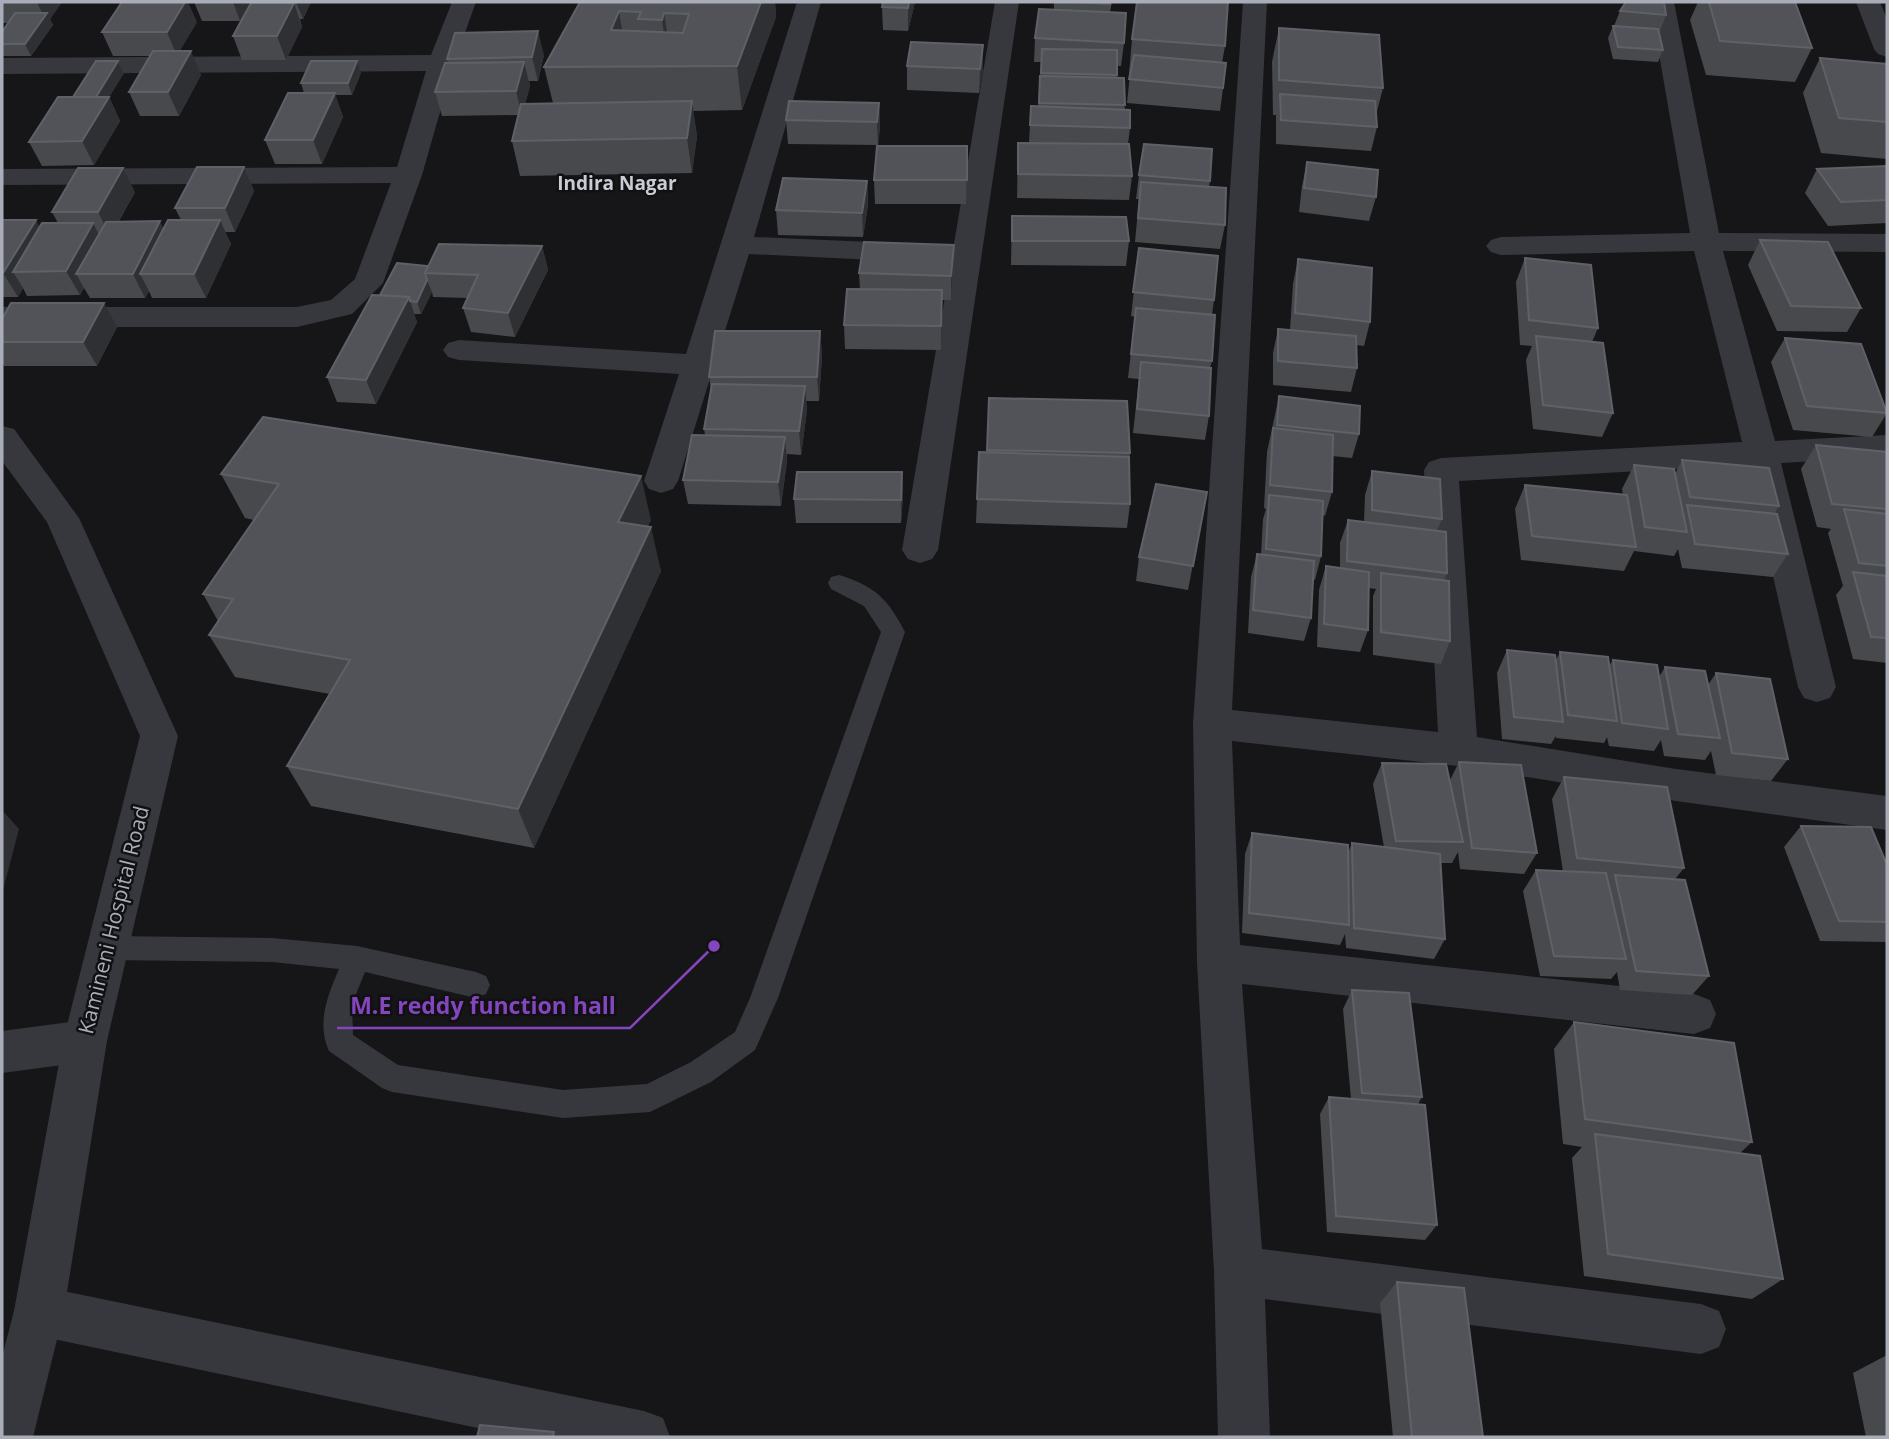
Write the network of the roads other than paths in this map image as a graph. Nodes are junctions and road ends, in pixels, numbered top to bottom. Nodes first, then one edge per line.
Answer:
1 (464, 2) edge
2 (810, 2) edge
3 (1007, 2) edge
4 (1255, 2) edge
5 (1662, 2) edge
6 (1868, 2) edge
7 (1887, 49) edge
8 (441, 63) junction
9 (2, 66) edge
10 (408, 174) junction
11 (2, 177) edge
12 (1706, 242) junction
13 (1887, 243) edge
14 (737, 245) junction
15 (1501, 246) dead end
16 (967, 256) junction
17 (2, 317) edge
18 (460, 350) dead end
19 (697, 365) junction
20 (2, 438) edge
21 (1887, 446) edge
22 (1761, 451) junction
23 (661, 481) dead end
24 (920, 550) dead end
25 (839, 583) dead end
26 (1817, 687) dead end
27 (1212, 723) junction
28 (1458, 750) junction
29 (1887, 813) edge
30 (108, 948) junction
31 (358, 958) junction
32 (1219, 962) junction
33 (476, 985) dead end
34 (1694, 1014) dead end
35 (85, 1041) junction
36 (2, 1052) edge
37 (1240, 1271) junction
38 (39, 1311) junction
39 (1700, 1329) dead end
40 (7, 1437) edge
41 (644, 1437) edge
42 (1244, 1437) edge

1 - 8 street
2 - 14 street
3 - 16 street
4 - 27 street
5 - 12 street
6 - 7 street
8 - 9 street
8 - 10 street
10 - 11 street
10 - 17 street
12 - 13 street
12 - 15 street
12 - 22 street
14 - 16 street
14 - 19 street
16 - 24 street
18 - 19 street
19 - 23 street
20 - 30 street, Kamineni Hospital Road
21 - 22 street
22 - 26 street
22 - 28 street
25 - 31 lane
27 - 28 street
27 - 32 street
28 - 29 street
30 - 31 lane
30 - 35 street, Kamineni Hospital Road
31 - 33 lane
32 - 34 street
32 - 37 street
35 - 36 street
35 - 38 street, Kamineni Hospital Road
37 - 39 street
37 - 42 street
38 - 40 street, Kamineni Hospital Road
38 - 41 street

